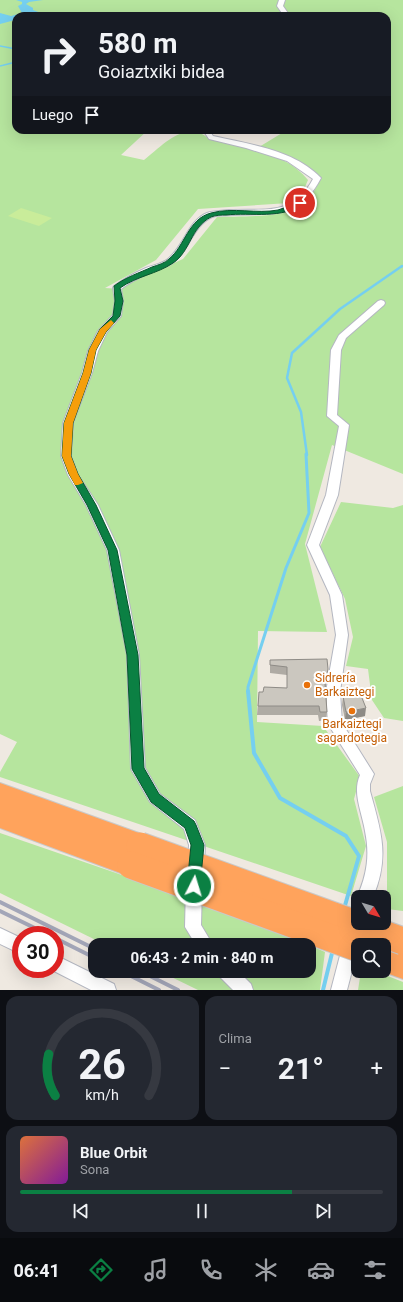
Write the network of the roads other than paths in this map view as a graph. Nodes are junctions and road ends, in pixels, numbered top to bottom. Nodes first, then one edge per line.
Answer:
1 (282, 0) edge
2 (284, 12) edge
3 (208, 134) edge
4 (381, 303) dead end
5 (0, 794) edge
6 (0, 816) edge
7 (136, 855) junction
8 (368, 890) edge
9 (356, 930) edge
10 (0, 936) edge
11 (200, 938) edge
12 (403, 941) edge
13 (12, 942) edge
14 (351, 945) edge
15 (391, 961) edge
16 (403, 965) edge
17 (64, 968) edge
18 (233, 978) edge
19 (108, 990) edge
20 (244, 990) edge
21 (339, 990) edge

1 - 2 street
3 - 11 street
4 - 8 street
5 - 7 highway
6 - 7 highway
7 - 12 highway, bridge
7 - 14 highway, bridge
9 - 21 street
10 - 13 street
15 - 16 highway
17 - 19 street
18 - 20 street

